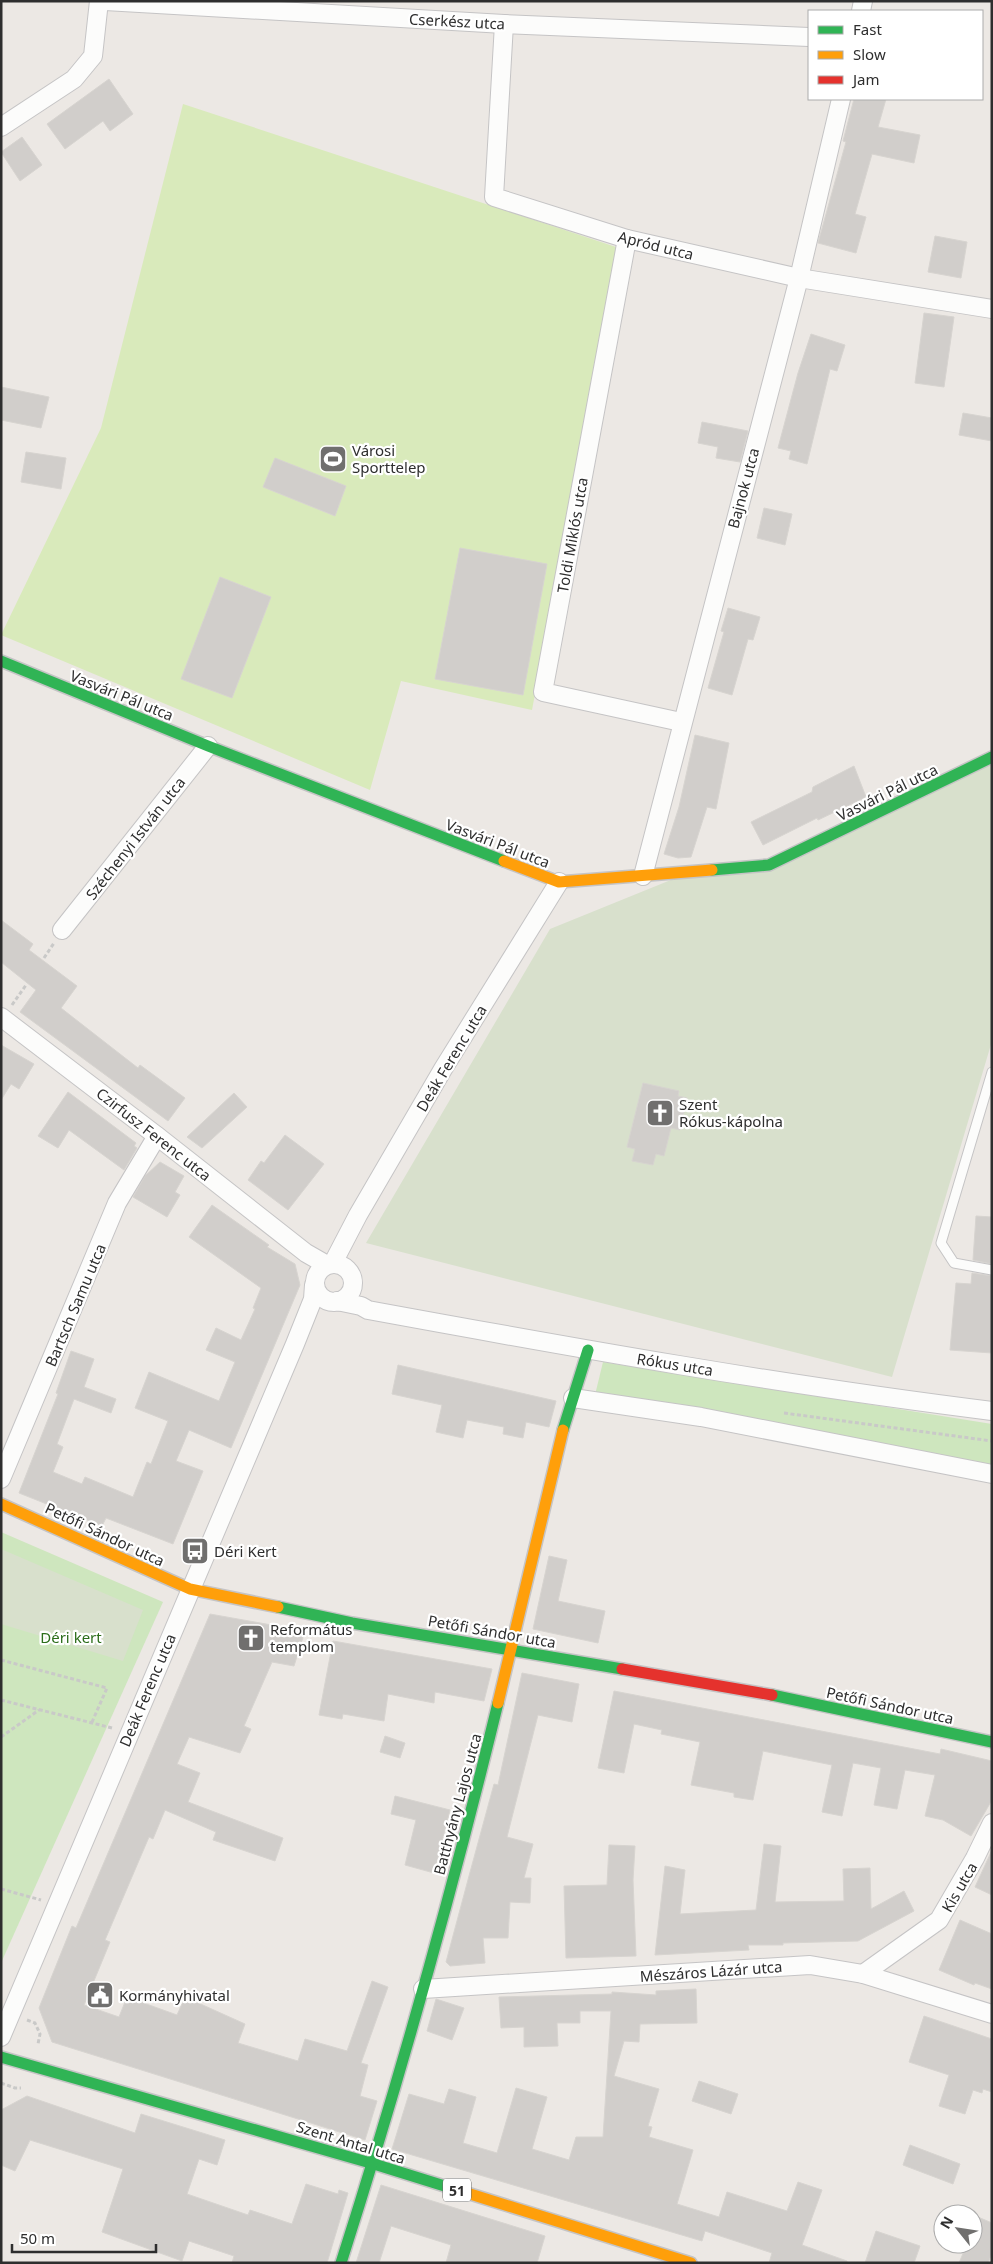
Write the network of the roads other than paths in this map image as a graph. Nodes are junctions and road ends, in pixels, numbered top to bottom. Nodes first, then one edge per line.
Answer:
1 (99, 1) edge
2 (105, 1) edge
3 (504, 24) junction
4 (808, 37) edge
5 (840, 100) edge
6 (1, 127) edge
7 (627, 238) junction
8 (799, 278) junction
9 (992, 309) edge
10 (1, 661) edge
11 (682, 722) junction
12 (208, 746) junction
13 (992, 757) edge
14 (643, 876) junction
15 (559, 882) junction
16 (62, 930) dead end
17 (2, 1019) edge
18 (992, 1072) edge
19 (157, 1136) junction
20 (347, 1237) junction
21 (306, 1253) junction
22 (330, 1264) junction
23 (992, 1270) edge
24 (351, 1276) junction
25 (315, 1282) junction
26 (334, 1301) junction
27 (361, 1306) junction
28 (295, 1344) junction
29 (588, 1350) junction
30 (572, 1398) junction
31 (992, 1411) edge
32 (992, 1474) edge
33 (1, 1478) edge
34 (1, 1504) edge
35 (190, 1589) junction
36 (512, 1649) junction
37 (992, 1742) edge
38 (992, 1823) edge
39 (863, 1974) junction
40 (423, 1989) junction
41 (992, 2014) edge
42 (1, 2037) edge
43 (1, 2057) edge
44 (374, 2164) junction
45 (341, 2263) edge
46 (691, 2263) edge

1 - 6 street
2 - 3 street, Cserkész utca
3 - 4 street, Cserkész utca
3 - 7 street, Apród utca
5 - 8 street, Bajnok utca
7 - 8 street, Apród utca
7 - 11 street, Toldi Miklós utca
8 - 9 street, Apród utca
8 - 11 street, Bajnok utca
10 - 12 street, Vasvári Pál utca
11 - 14 street, Bajnok utca
12 - 15 street, Vasvári Pál utca
12 - 16 street, Széchenyi István utca
13 - 14 street, Vasvári Pál utca
14 - 15 street, Vasvári Pál utca
15 - 20 street, Deák Ferenc utca
17 - 19 street, Czirfusz Ferenc utca
18 - 23 lane
19 - 21 street, Czirfusz Ferenc utca
19 - 33 street, Bartsch Samu utca
20 - 22 street, Deák Ferenc utca
20 - 24 street
21 - 22 street, Czirfusz Ferenc utca
21 - 25 street
22 - 24 street
22 - 25 street
24 - 26 street
24 - 27 street
25 - 26 street
25 - 28 street
26 - 27 street, Rókus utca
26 - 28 street
27 - 29 street, Rókus utca
28 - 35 street, Deák Ferenc utca
29 - 30 street, Batthyány Lajos utca
29 - 31 street, Rókus utca
30 - 32 street
30 - 36 street, Batthyány Lajos utca
34 - 35 street, Petőfi Sándor utca
35 - 36 street, Petőfi Sándor utca
35 - 42 street, Deák Ferenc utca
36 - 37 street, Petőfi Sándor utca
36 - 40 street, Batthyány Lajos utca
38 - 39 street, Kis utca
39 - 40 street, Mészáros Lázár utca
39 - 41 street, Mészáros Lázár utca
40 - 44 street, Batthyány Lajos utca
43 - 44 street, Szent Antal utca / 51
44 - 45 street, Batthyány Lajos utca
44 - 46 street, Szent Antal utca / 51

